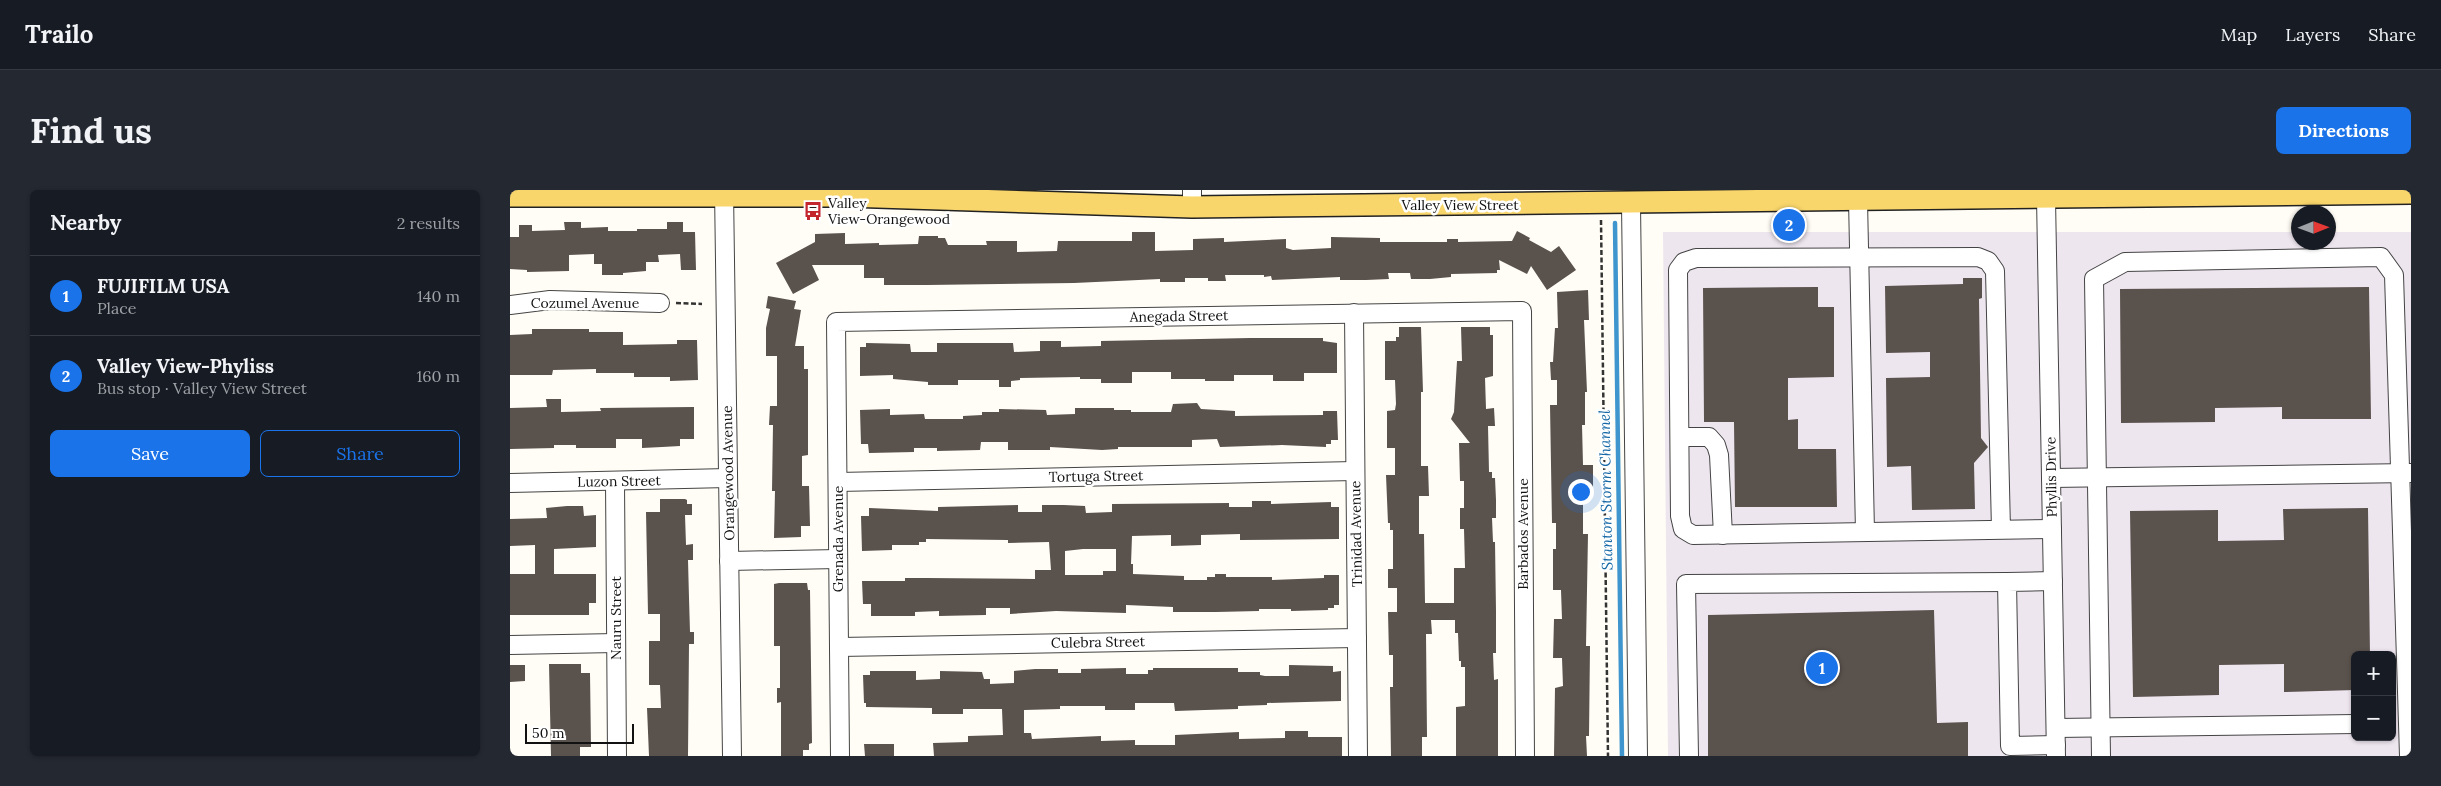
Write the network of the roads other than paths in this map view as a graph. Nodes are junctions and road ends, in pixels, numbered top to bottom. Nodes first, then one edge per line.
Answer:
1 (724, 193) edge
2 (2411, 193) edge
3 (510, 196) edge
4 (2046, 198) junction
5 (1192, 199) edge
6 (1858, 200) junction
7 (1631, 204) junction
8 (1859, 258) junction
9 (660, 303) road end
10 (510, 305) edge
11 (1522, 311) joint
12 (1354, 313) junction
13 (836, 322) joint
14 (1680, 437) junction
15 (1355, 471) junction
16 (2406, 473) edge
17 (2096, 477) junction
18 (728, 478) junction
19 (2051, 478) junction
20 (615, 481) junction
21 (838, 482) junction
22 (510, 483) edge
23 (2052, 529) junction
24 (2001, 530) junction
25 (1865, 532) junction
26 (1722, 534) junction
27 (838, 560) junction
28 (729, 561) junction
29 (2053, 581) junction
30 (2007, 582) junction
31 (1357, 638) junction
32 (616, 643) junction
33 (510, 645) edge
34 (839, 647) junction
35 (2404, 723) edge
36 (2351, 724) edge
37 (2100, 727) junction
38 (2056, 728) junction
39 (2056, 751) edge
40 (617, 756) edge
41 (732, 756) edge
42 (840, 756) edge
43 (1358, 756) edge
44 (1525, 756) edge
45 (1638, 756) edge
46 (1689, 756) edge
47 (2100, 756) edge
48 (2409, 756) edge

1 - 3 main road, Valley View Street
1 - 5 main road, Valley View Street
1 - 18 street, Orangewood Avenue
2 - 4 main road, Valley View Street
4 - 6 main road, Valley View Street
4 - 19 street, Phyllis Drive
5 - 7 main road, Valley View Street
6 - 7 main road, Valley View Street
6 - 8 street
7 - 45 street
8 - 14 street
8 - 24 street
8 - 25 street
9 - 10 street, Cozumel Avenue
11 - 12 street, Anegada Street
11 - 44 street, Barbados Avenue
12 - 13 street, Anegada Street
12 - 15 street, Trinidad Avenue
13 - 21 street, Grenada Avenue
14 - 26 street
14 - 26 street
15 - 21 street, Tortuga Street
15 - 31 street, Trinidad Avenue
16 - 17 street
16 - 17 street
16 - 35 street
17 - 19 street
17 - 37 street
18 - 20 street, Luzon Street
18 - 28 street, Orangewood Avenue
19 - 23 street, Phyllis Drive
20 - 22 street, Luzon Street
20 - 32 street, Nauru Street
21 - 27 street, Grenada Avenue
23 - 24 street
23 - 29 street, Phyllis Drive
24 - 25 street
25 - 26 street
27 - 28 street
27 - 34 street, Grenada Avenue
28 - 41 street, Orangewood Avenue
29 - 30 street
29 - 38 street, Phyllis Drive
30 - 39 street
30 - 46 street
31 - 34 street, Culebra Street
31 - 43 street, Trinidad Avenue
32 - 33 street
32 - 40 street, Nauru Street
34 - 42 street, Grenada Avenue
35 - 48 street
36 - 37 street
37 - 38 street
37 - 47 street
38 - 39 street, Phyllis Drive

